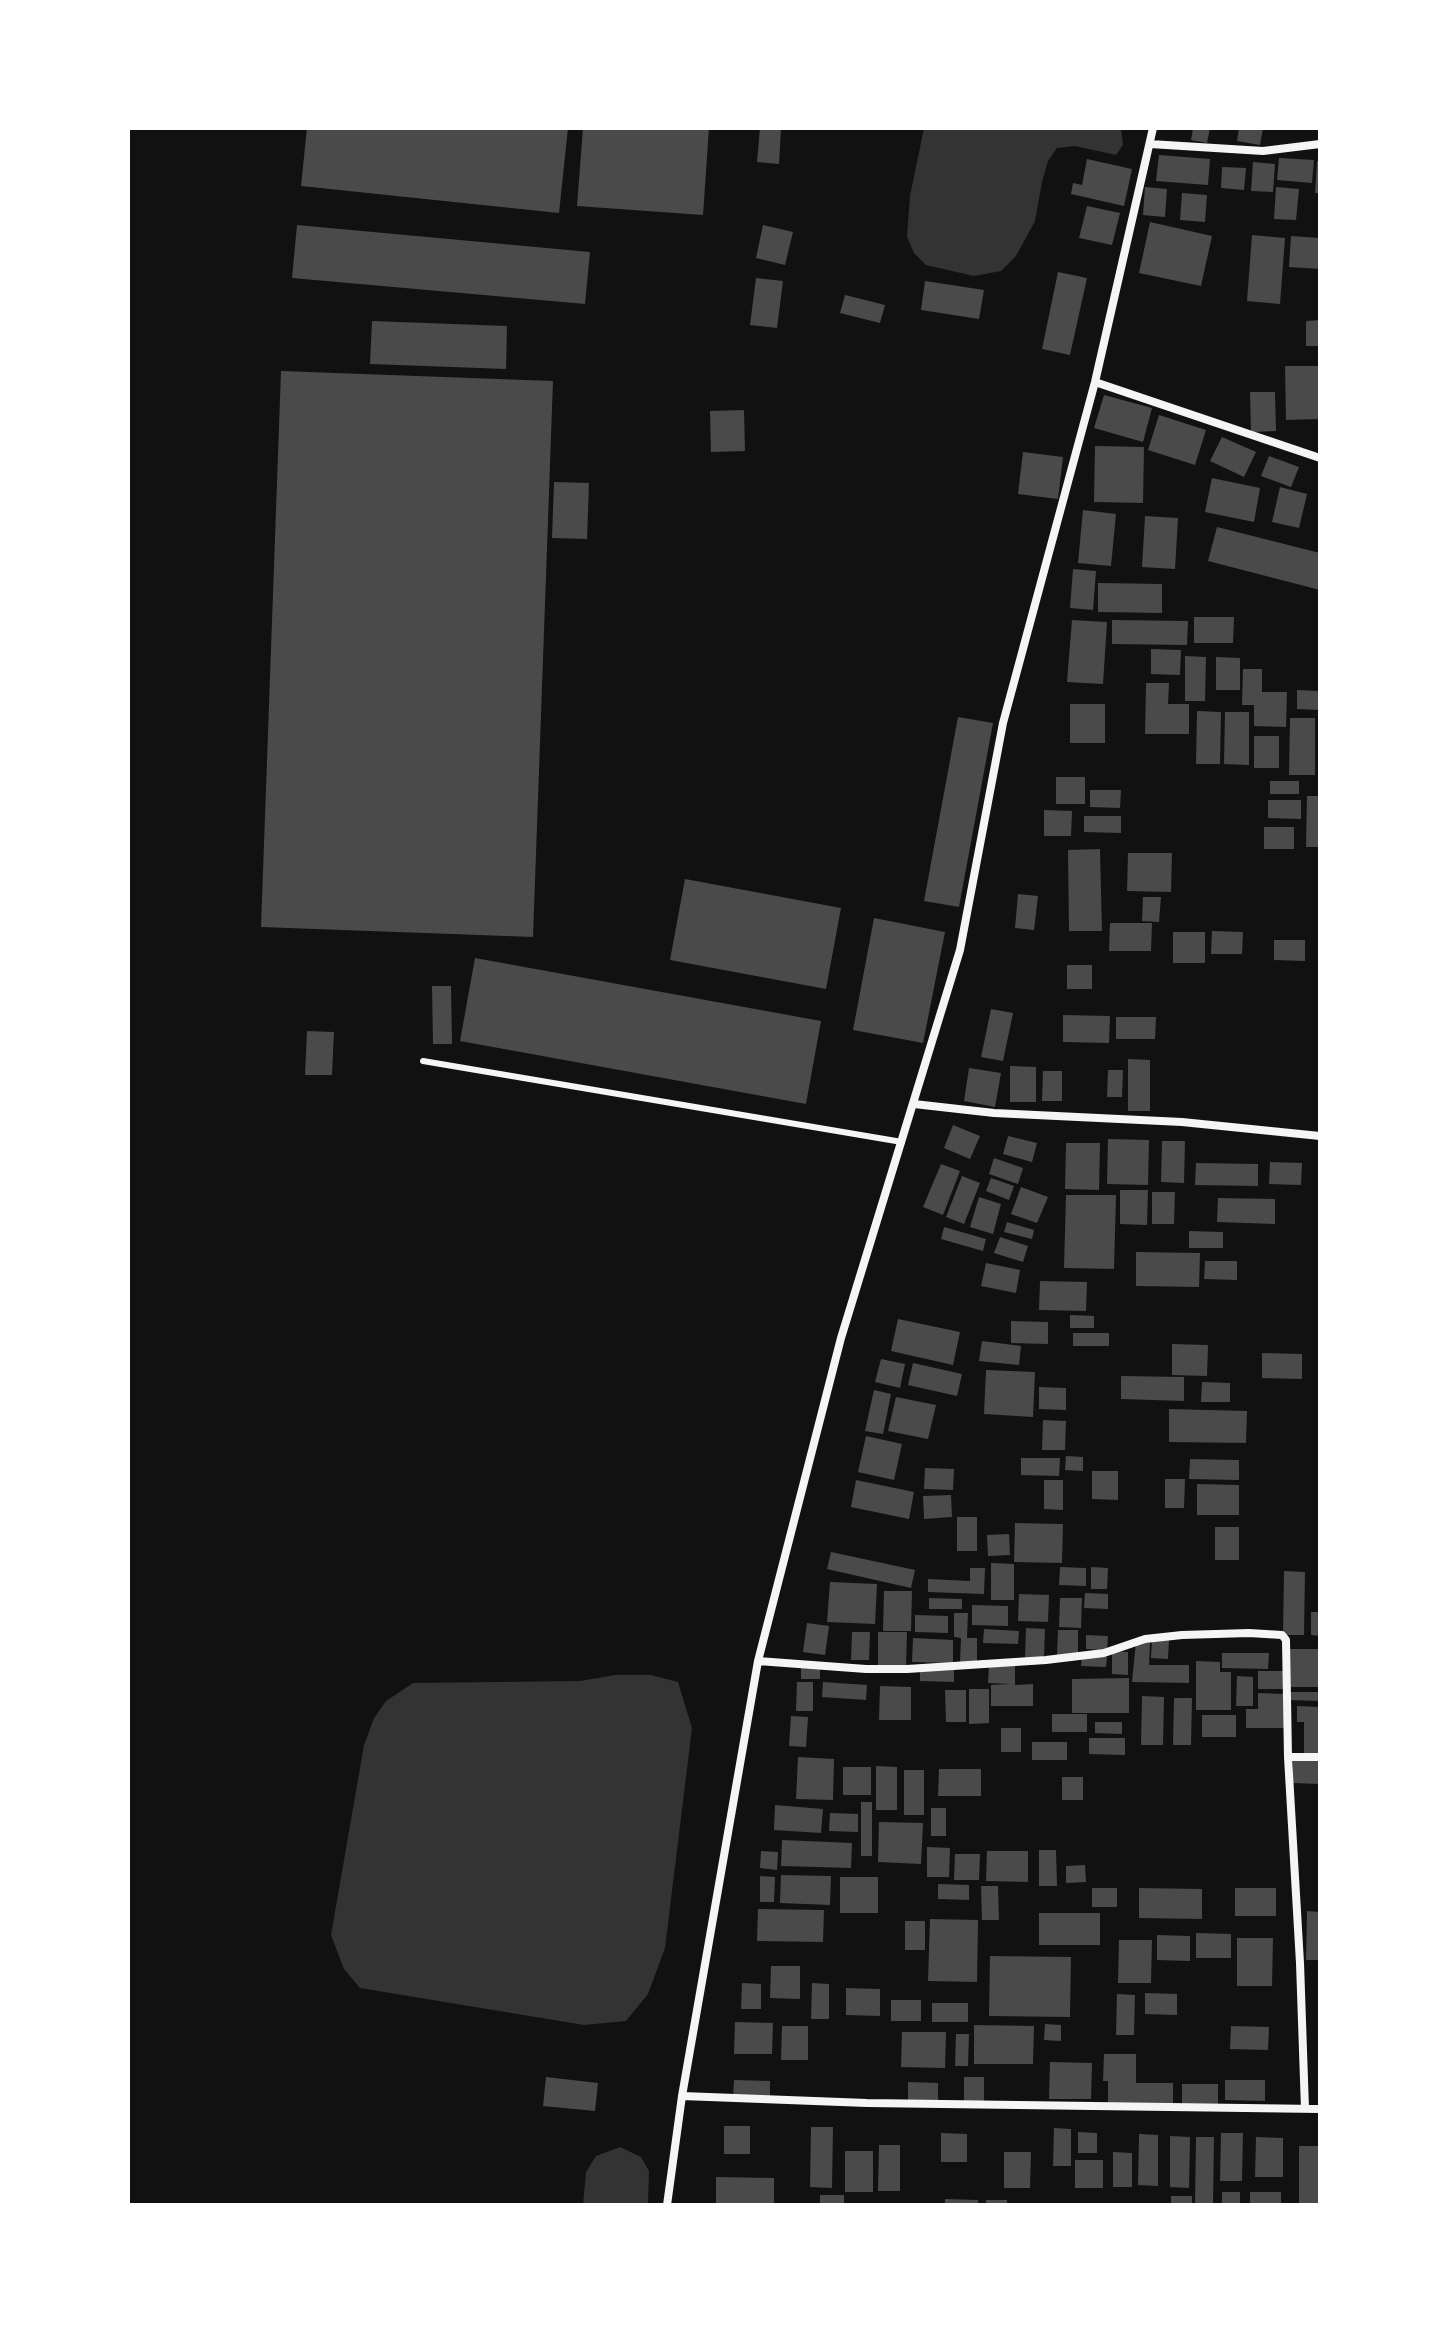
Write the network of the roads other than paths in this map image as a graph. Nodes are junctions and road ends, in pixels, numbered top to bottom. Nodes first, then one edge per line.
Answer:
1 (1153, 128) edge
2 (1150, 144) junction
3 (1320, 144) edge
4 (1095, 382) junction
5 (1320, 458) edge
6 (423, 1061) dead end
7 (914, 1104) junction
8 (1320, 1136) edge
9 (902, 1142) junction
10 (758, 1661) junction
11 (1288, 1757) junction
12 (1320, 1757) edge
13 (682, 2096) junction
14 (1305, 2109) junction
15 (1320, 2109) edge
16 (667, 2205) edge

1 - 2 street
2 - 3 street
2 - 4 street
4 - 5 street
4 - 7 street
6 - 9 lane
7 - 8 street
7 - 9 street
9 - 10 street
10 - 11 street
10 - 13 street
11 - 12 street
11 - 14 street
13 - 14 street
13 - 16 street
14 - 15 street

